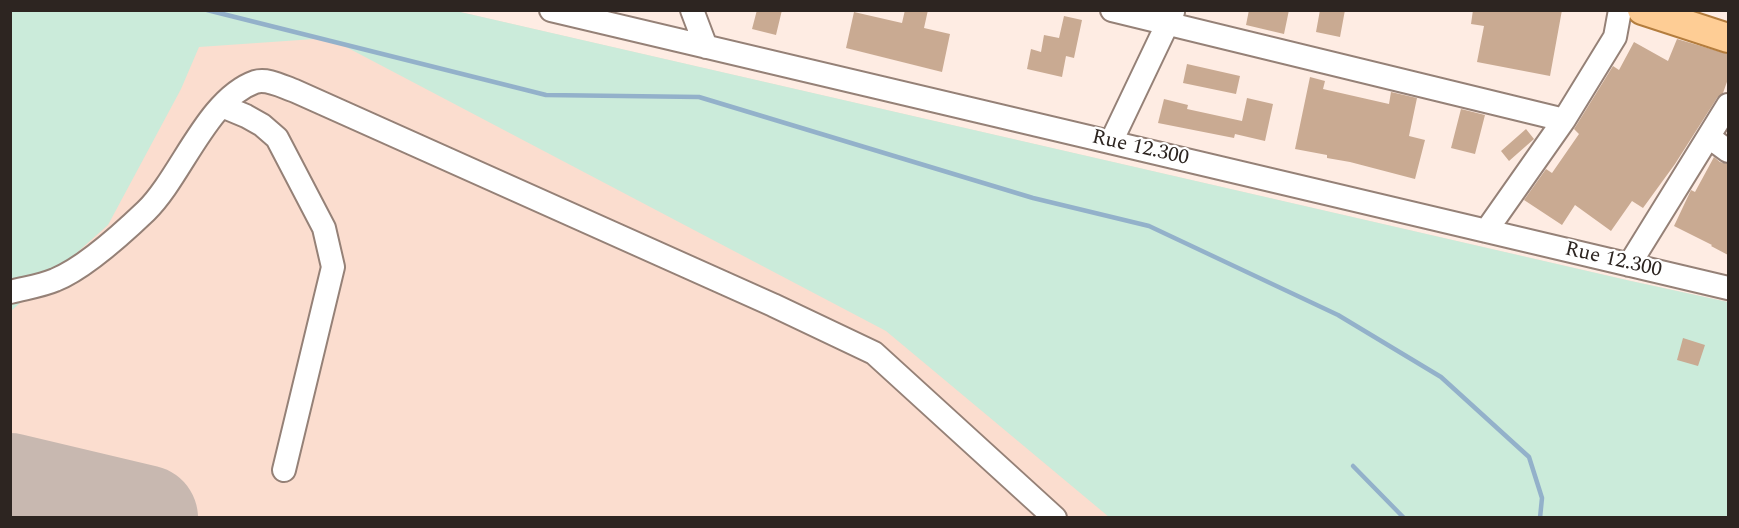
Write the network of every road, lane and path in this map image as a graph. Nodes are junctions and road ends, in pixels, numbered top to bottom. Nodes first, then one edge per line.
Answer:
1 (551, 10) edge
2 (692, 10) edge
3 (1112, 10) edge
4 (1620, 10) edge
5 (1642, 10) edge
6 (583, 14) edge
7 (1171, 17) edge
8 (1728, 38) edge
9 (706, 47) junction
10 (1728, 105) edge
11 (222, 106) junction
12 (1564, 120) junction
13 (1709, 137) junction
14 (1111, 142) junction
15 (1728, 151) edge
16 (1486, 231) junction
17 (1629, 265) junction
18 (1728, 288) edge
19 (10, 292) edge
20 (284, 470) dead end
21 (1055, 518) edge

1 - 6 street, Rue 12.300
2 - 9 street
3 - 7 street
4 - 12 street
5 - 8 main road
6 - 9 street, Rue 12.300
7 - 12 street
7 - 14 street
9 - 14 street, Rue 12.300
10 - 13 street
11 - 19 street
11 - 20 street
11 - 21 street
12 - 16 street
13 - 15 street
13 - 17 street
14 - 16 street, Rue 12.300
16 - 17 street, Rue 12.300
17 - 18 street, Rue 12.300

